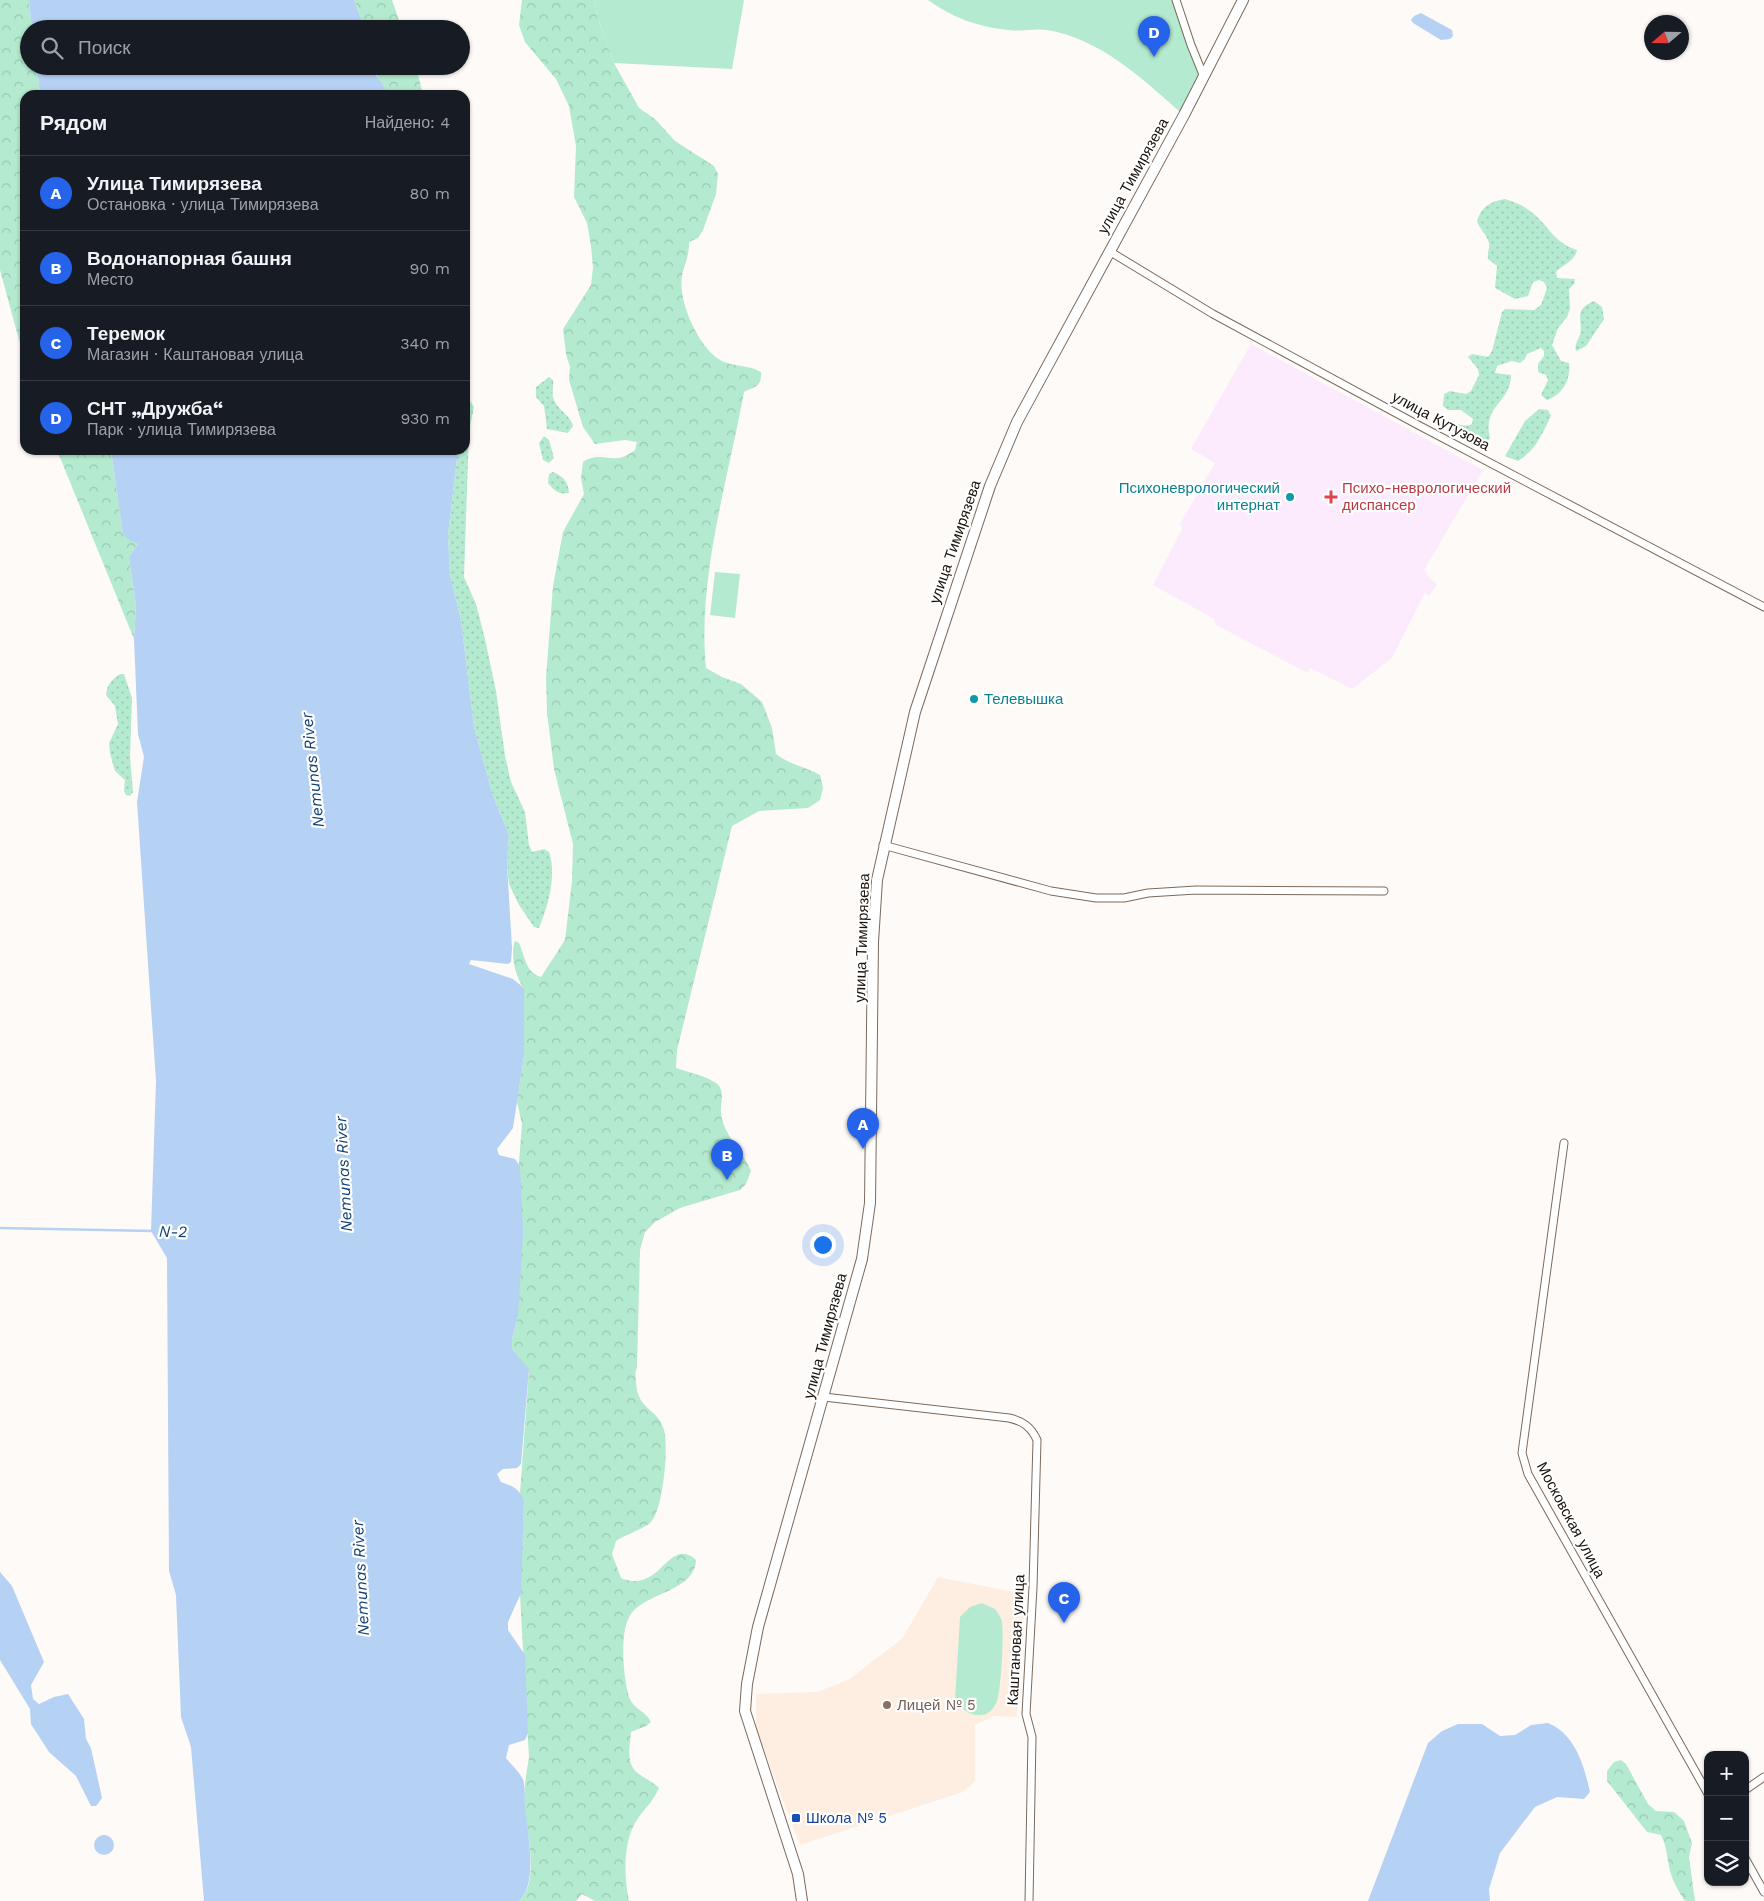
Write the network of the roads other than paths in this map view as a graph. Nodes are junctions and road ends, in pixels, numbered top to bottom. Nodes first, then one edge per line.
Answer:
1 (1176, 0) edge
2 (1243, 0) edge
3 (1204, 77) junction
4 (1109, 251) junction
5 (1764, 607) edge
6 (883, 845) junction
7 (1384, 891) dead end
8 (1564, 1143) dead end
9 (824, 1397) junction
10 (1764, 1777) edge
11 (1704, 1787) edge
12 (1749, 1787) edge
13 (1749, 1865) edge
14 (1764, 1892) edge
15 (802, 1901) edge
16 (1029, 1901) edge

1 - 3 street
2 - 3 main road, улица Тимирязева
3 - 4 main road, улица Тимирязева
4 - 5 street, улица Кутузова
4 - 6 main road, улица Тимирязева
6 - 7 street
6 - 9 main road, улица Тимирязева
8 - 11 street, Московская улица
9 - 15 main road, улица Тимирязева
9 - 16 street, Каштановая улица
10 - 12 street
13 - 14 street

